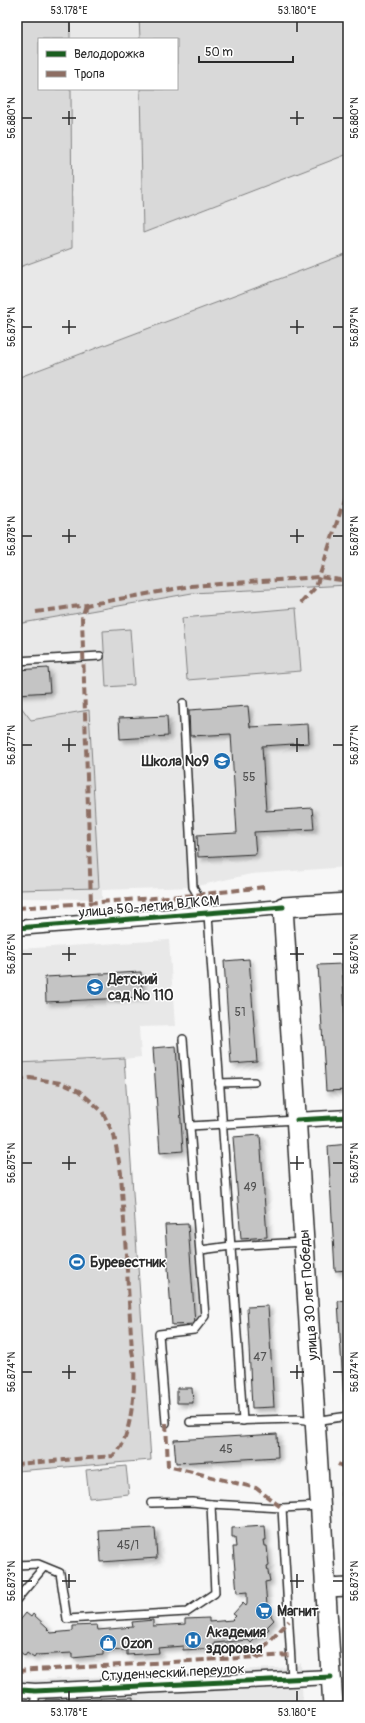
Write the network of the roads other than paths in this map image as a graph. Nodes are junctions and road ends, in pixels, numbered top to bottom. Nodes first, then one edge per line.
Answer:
1 (100, 656) dead end
2 (17, 661) edge
3 (183, 703) dead end
4 (348, 903) edge
5 (283, 907) junction
6 (208, 913) junction
7 (17, 928) edge
8 (183, 1039) dead end
9 (254, 1082) dead end
10 (219, 1083) junction
11 (348, 1117) edge
12 (297, 1120) junction
13 (222, 1124) junction
14 (190, 1126) junction
15 (304, 1242) junction
16 (231, 1246) junction
17 (200, 1250) junction
18 (348, 1416) edge
19 (243, 1420) junction
20 (315, 1421) junction
21 (190, 1422) dead end
22 (166, 1423) dead end
23 (151, 1503) dead end
24 (211, 1504) junction
25 (321, 1506) junction
26 (282, 1508) junction
27 (17, 1565) edge
28 (44, 1567) junction
29 (348, 1587) edge
30 (326, 1588) junction
31 (17, 1599) edge
32 (331, 1677) junction
33 (292, 1678) junction
34 (23, 1689) edge
35 (35, 1706) edge
36 (333, 1706) edge

1 - 2 lane
3 - 6 lane
4 - 5 main road, улица 50-летия ВЛКСМ
5 - 6 street, улица 50-летия ВЛКСМ
5 - 12 main road, улица 30 лет Победы
6 - 7 street, улица 50-летия ВЛКСМ
6 - 10 lane
8 - 14 lane
9 - 10 lane
10 - 13 lane
11 - 12 street
12 - 13 lane
12 - 15 main road, улица 30 лет Победы
13 - 14 lane
13 - 16 lane
14 - 17 lane
15 - 16 lane
15 - 20 main road, улица 30 лет Победы
16 - 17 lane
16 - 19 lane
17 - 22 lane
18 - 20 lane
19 - 20 lane
19 - 21 lane
20 - 25 main road, улица 30 лет Победы
23 - 24 lane
24 - 26 lane
24 - 28 lane
25 - 26 lane
25 - 30 main road, улица 30 лет Победы
26 - 33 lane
27 - 28 lane
28 - 31 lane
29 - 30 street
30 - 32 main road, улица 30 лет Победы
32 - 33 street, Студенческий переулок
32 - 36 main road, улица 30 лет Победы
33 - 34 street, Студенческий переулок
34 - 35 lane

